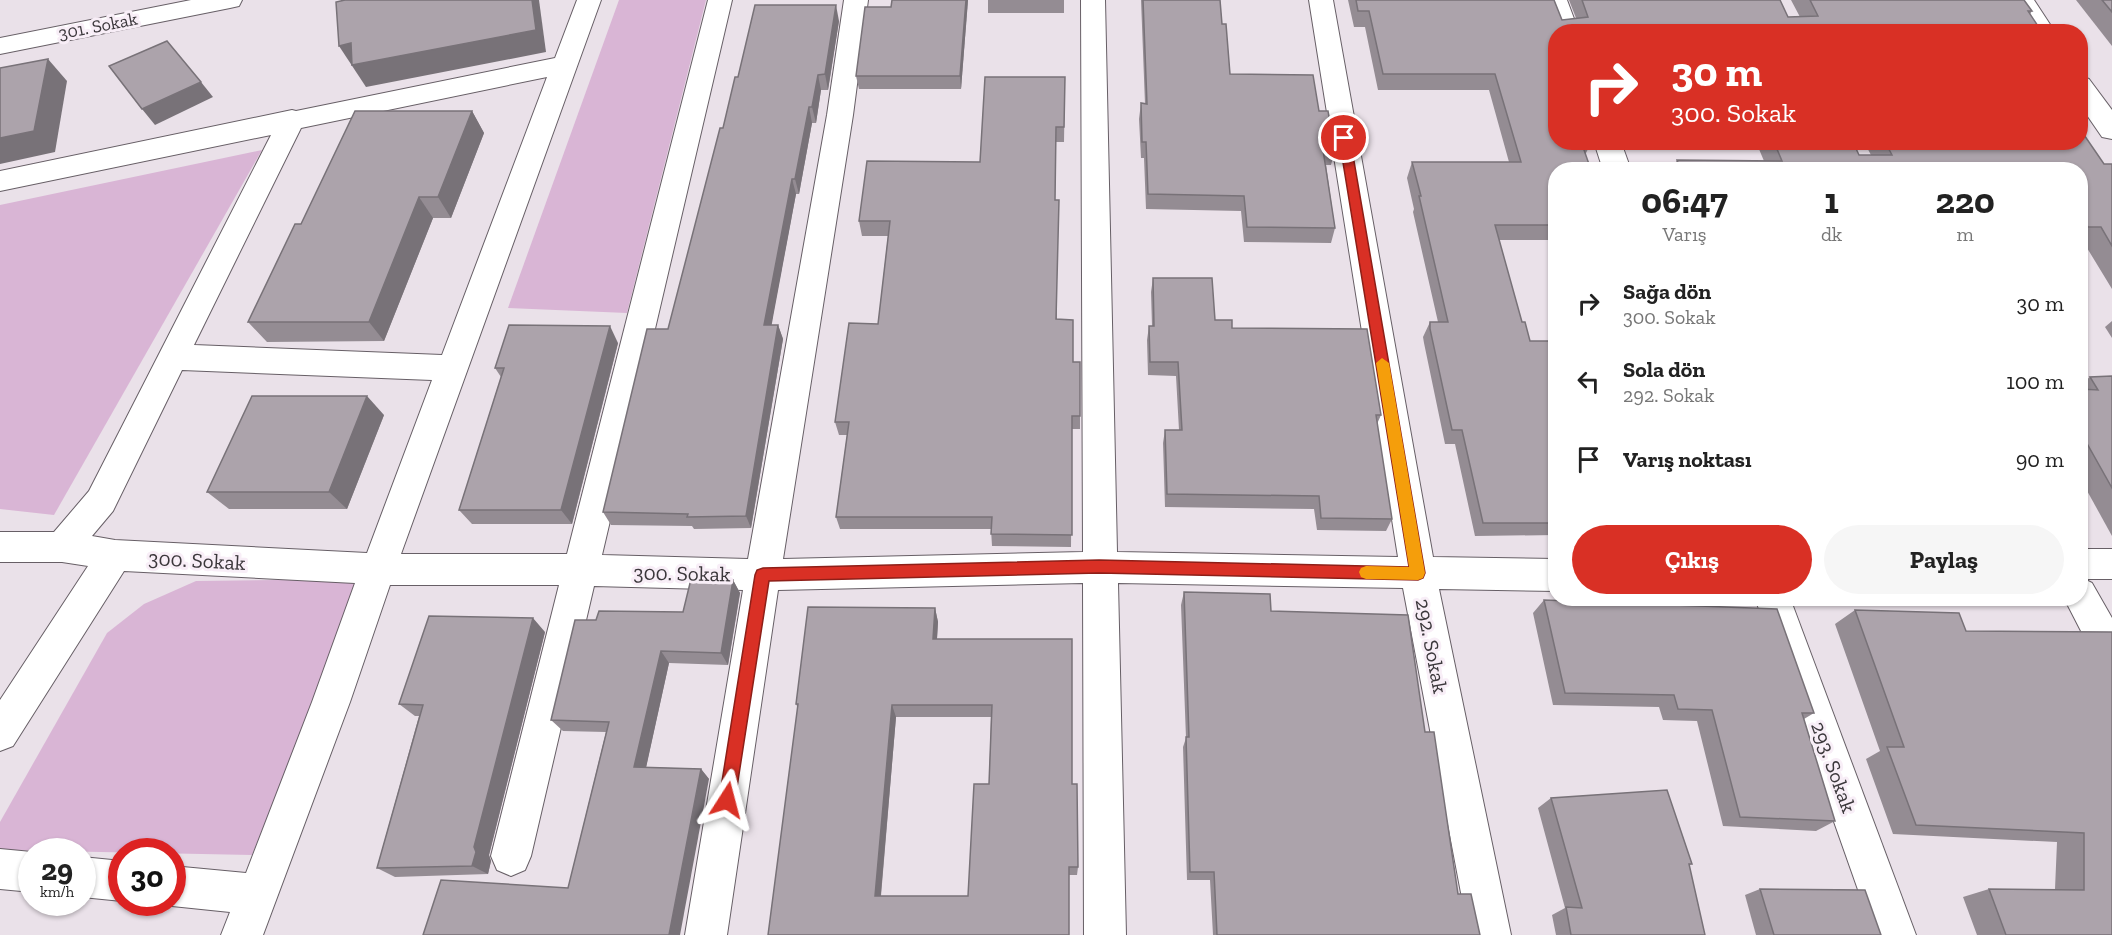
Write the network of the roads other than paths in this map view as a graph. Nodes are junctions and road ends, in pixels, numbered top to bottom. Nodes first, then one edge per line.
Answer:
1 (230, 0) edge
2 (589, 0) edge
3 (720, 0) edge
4 (856, 0) edge
5 (1093, 0) edge
6 (1321, 0) edge
7 (1555, 0) edge
8 (2022, 0) edge
9 (1564, 24) edge
10 (2038, 24) edge
11 (0, 46) edge
12 (564, 65) junction
13 (2088, 96) edge
14 (292, 119) junction
15 (2112, 130) edge
16 (0, 181) edge
17 (174, 357) junction
18 (453, 368) junction
19 (0, 547) edge
20 (62, 547) junction
21 (115, 555) junction
22 (2088, 564) edge
23 (2112, 564) edge
24 (1099, 567) junction
25 (378, 569) junction
26 (582, 570) junction
27 (1418, 573) junction
28 (763, 575) junction
29 (1548, 575) edge
30 (1775, 606) edge
31 (2086, 606) edge
32 (2112, 654) edge
33 (0, 733) edge
34 (511, 856) dead end
35 (0, 868) edge
36 (18, 870) edge
37 (186, 887) edge
38 (257, 894) junction
39 (242, 935) edge
40 (706, 935) edge
41 (1105, 935) edge
42 (1490, 935) edge
43 (1895, 935) edge

1 - 11 street, 301. Sokak
2 - 12 street
3 - 26 street
4 - 28 street
5 - 24 street
6 - 27 street, 292. Sokak
7 - 9 street
8 - 10 street
12 - 14 street
12 - 18 street
13 - 15 street
14 - 16 street
14 - 17 street
17 - 18 street
17 - 20 street
18 - 25 street
19 - 20 street, 300. Sokak
20 - 21 street, 300. Sokak
21 - 25 street, 300. Sokak
21 - 33 street
22 - 23 street
24 - 27 street, 300. Sokak
24 - 28 street, 300. Sokak
24 - 41 street
25 - 26 street, 300. Sokak
25 - 38 street
26 - 28 street, 300. Sokak
26 - 34 street
27 - 29 street, 300. Sokak
27 - 42 street, 292. Sokak
28 - 40 street
30 - 43 street, 293. Sokak
31 - 32 street
35 - 36 street
37 - 38 street
38 - 39 street

